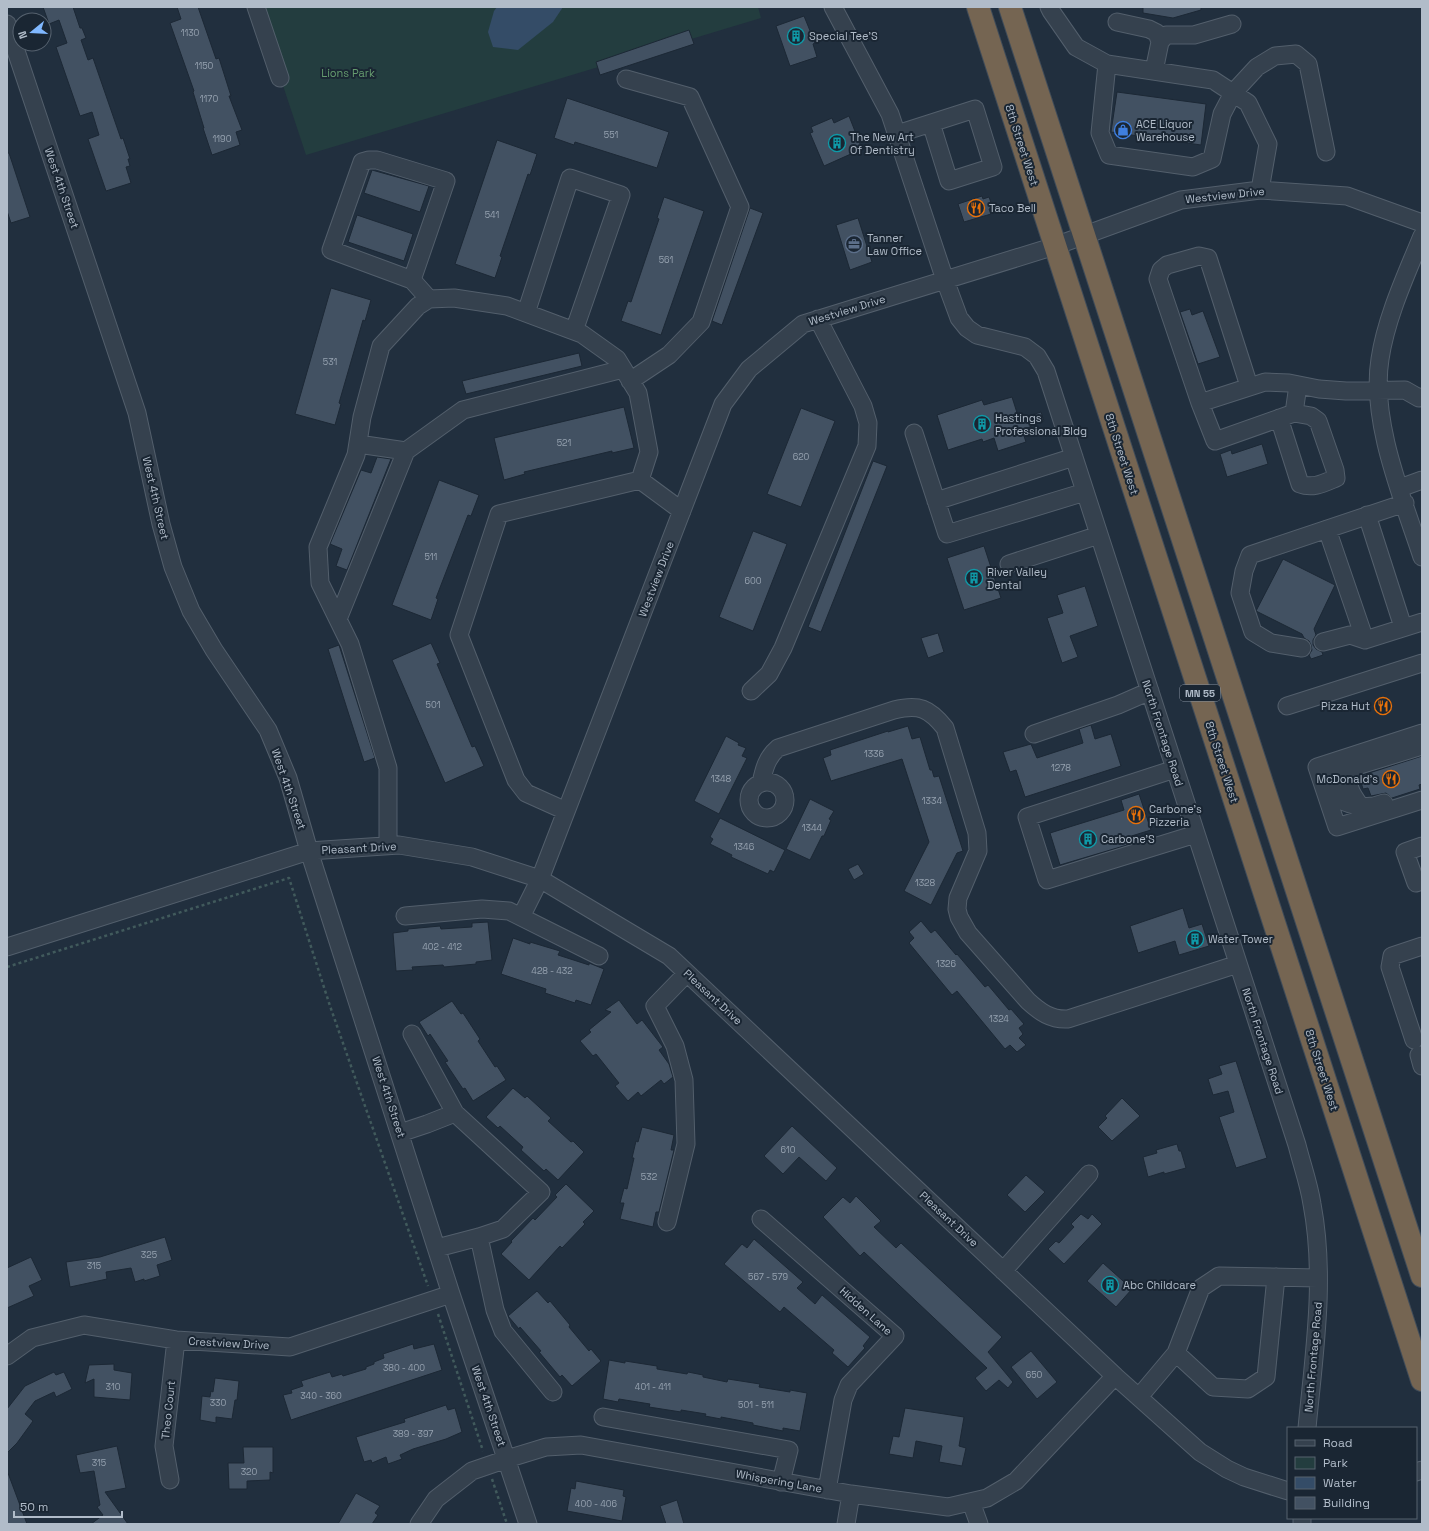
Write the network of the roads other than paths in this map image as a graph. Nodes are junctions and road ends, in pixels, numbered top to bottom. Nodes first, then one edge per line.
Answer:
1 (256, 7) edge
2 (833, 7) edge
3 (978, 7) edge
4 (1010, 7) edge
5 (1049, 7) edge
6 (1117, 22) dead end
7 (7, 24) edge
8 (1232, 24) dead end
9 (1160, 42) junction
10 (1107, 64) junction
11 (1154, 71) junction
12 (280, 78) dead end
13 (626, 80) dead end
14 (1233, 93) junction
15 (931, 123) junction
16 (897, 134) junction
17 (1326, 152) dead end
18 (1260, 190) junction
19 (1422, 223) edge
20 (1085, 236) junction
21 (1422, 236) edge
22 (1055, 246) junction
23 (412, 280) junction
24 (945, 280) junction
25 (429, 299) junction
26 (526, 313) junction
27 (818, 319) junction
28 (574, 331) junction
29 (627, 375) junction
30 (1298, 385) junction
31 (1249, 386) junction
32 (1379, 390) junction
33 (1421, 401) edge
34 (1200, 403) junction
35 (914, 433) dead end
36 (358, 444) junction
37 (406, 451) junction
38 (1074, 457) junction
39 (640, 480) junction
40 (1422, 480) edge
41 (1085, 492) junction
42 (1402, 495) junction
43 (936, 501) junction
44 (682, 511) junction
45 (1367, 515) junction
46 (1327, 529) junction
47 (1099, 535) junction
48 (1422, 557) edge
49 (1009, 564) dead end
50 (338, 619) junction
51 (1422, 622) edge
52 (1403, 627) junction
53 (1365, 640) junction
54 (1323, 642) dead end
55 (1302, 648) dead end
56 (1422, 664) edge
57 (751, 691) dead end
58 (1150, 691) junction
59 (1287, 706) dead end
60 (1422, 733) edge
61 (1034, 734) dead end
62 (1422, 746) edge
63 (1175, 769) junction
64 (761, 782) dead end
65 (1422, 792) edge
66 (1422, 800) edge
67 (566, 811) junction
68 (1196, 834) junction
69 (388, 846) junction
70 (1422, 846) edge
71 (309, 851) junction
72 (540, 879) junction
73 (1422, 881) edge
74 (405, 916) dead end
75 (521, 917) junction
76 (1422, 946) edge
77 (7, 947) edge
78 (599, 956) dead end
79 (1238, 964) junction
80 (687, 973) junction
81 (412, 1034) dead end
82 (1418, 1054) edge
83 (455, 1113) junction
84 (400, 1133) junction
85 (1088, 1174) dead end
86 (761, 1219) dead end
87 (667, 1222) dead end
88 (479, 1237) junction
89 (437, 1248) junction
90 (1003, 1271) junction
91 (1422, 1276) edge
92 (1276, 1277) junction
93 (1318, 1278) junction
94 (451, 1294) junction
95 (176, 1340) junction
96 (1176, 1353) junction
97 (7, 1356) edge
98 (1115, 1376) junction
99 (1422, 1380) edge
100 (553, 1392) dead end
101 (1139, 1397) junction
102 (603, 1416) dead end
103 (1308, 1427) edge
104 (506, 1458) junction
105 (170, 1480) dead end
106 (781, 1482) junction
107 (827, 1490) junction
108 (1287, 1491) edge
109 (851, 1494) junction
110 (971, 1502) junction
111 (419, 1524) edge
112 (528, 1524) edge
113 (846, 1524) edge
114 (979, 1524) edge

1 - 12 street
2 - 16 street, North Frontage Road
3 - 22 highway, 8th Street West / MN 55
4 - 20 highway, MN 55
5 - 10 street
6 - 9 street
7 - 71 street, West 4th Street
8 - 9 street
9 - 11 street
10 - 11 street
10 - 14 street
11 - 14 street
13 - 29 street
14 - 17 street
14 - 18 street
15 - 15 street
15 - 16 street
16 - 24 street, North Frontage Road
18 - 19 street, Westview Drive
18 - 20 street, Westview Drive
20 - 22 street, Westview Drive
20 - 91 highway, MN 55
21 - 32 street
22 - 24 street, Westview Drive
22 - 99 highway, 8th Street West / MN 55
23 - 23 street
23 - 25 street
24 - 27 street, Westview Drive
24 - 38 street, North Frontage Road
25 - 26 street
25 - 36 street
26 - 28 street
26 - 28 street
27 - 44 street, Westview Drive
27 - 57 street
28 - 29 street
29 - 37 street
29 - 39 street
30 - 31 street
30 - 32 street
30 - 34 street
31 - 34 street
31 - 34 street
32 - 33 street
32 - 42 street
35 - 43 street
36 - 37 street
36 - 50 street
37 - 50 street
38 - 41 street, North Frontage Road
38 - 43 street
39 - 44 street
39 - 67 street
40 - 42 street
41 - 43 street
41 - 47 street, North Frontage Road
42 - 45 street
42 - 48 street
44 - 67 street, Westview Drive
45 - 46 street
45 - 52 street
46 - 53 street
46 - 55 street
47 - 49 street
47 - 58 street, North Frontage Road
50 - 69 street
51 - 52 street
52 - 53 street
53 - 54 street
56 - 59 street
58 - 61 street
58 - 63 street, North Frontage Road
60 - 66 street
62 - 65 street
63 - 68 street, North Frontage Road
63 - 68 street
64 - 79 street
67 - 72 street, Westview Drive
68 - 79 street, North Frontage Road
69 - 71 street, Pleasant Drive
69 - 72 street, Pleasant Drive
70 - 73 street
71 - 77 street, Pleasant Drive
71 - 84 street, West 4th Street
72 - 75 street, Westview Drive
72 - 80 street, Pleasant Drive
74 - 75 street
75 - 78 street
76 - 82 street
79 - 93 street, North Frontage Road
80 - 87 street
80 - 90 street, Pleasant Drive
81 - 83 street
83 - 84 street
83 - 88 street
84 - 89 street, West 4th Street
85 - 90 street
86 - 107 street, Hidden Lane
88 - 89 street
88 - 100 street
89 - 94 street, West 4th Street
90 - 98 street, Pleasant Drive
92 - 93 street
92 - 96 street
92 - 96 street
93 - 103 street, North Frontage Road
94 - 95 street, Crestview Drive
94 - 104 street, West 4th Street
95 - 97 street, Crestview Drive
95 - 105 street, Theo Court
96 - 101 street
98 - 101 street, Pleasant Drive
98 - 110 street, Whispering Lane
101 - 108 street, Pleasant Drive
102 - 106 street
104 - 106 street, Whispering Lane
104 - 111 street, Whispering Lane
104 - 112 street, West 4th Street
106 - 107 street, Whispering Lane
107 - 109 street, Whispering Lane
109 - 110 street, Whispering Lane
109 - 113 street
110 - 114 street

